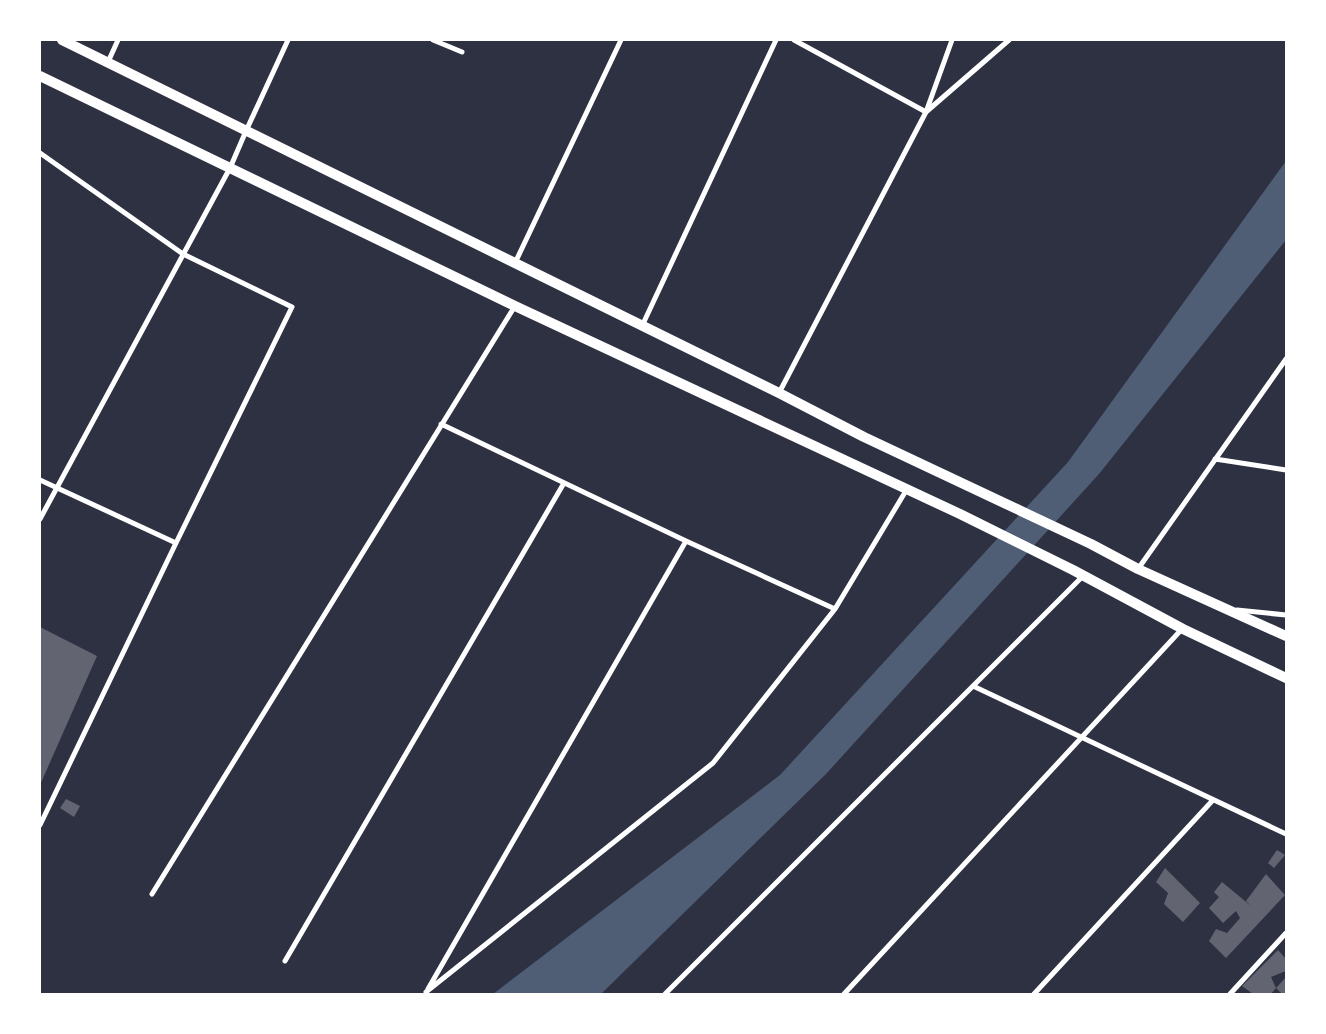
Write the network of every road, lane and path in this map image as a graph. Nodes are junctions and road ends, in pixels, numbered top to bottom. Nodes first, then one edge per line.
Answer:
1 (62, 40) edge
2 (118, 40) edge
3 (288, 40) edge
4 (433, 40) edge
5 (621, 40) edge
6 (776, 40) edge
7 (794, 40) edge
8 (952, 40) edge
9 (1009, 40) edge
10 (462, 52) dead end
11 (108, 63) junction
12 (40, 76) edge
13 (926, 112) junction
14 (246, 131) junction
15 (40, 153) edge
16 (230, 168) junction
17 (183, 254) junction
18 (515, 264) junction
19 (515, 306) junction
20 (641, 327) junction
21 (1286, 359) edge
22 (778, 393) junction
23 (441, 424) junction
24 (1215, 459) junction
25 (1286, 470) edge
26 (40, 480) edge
27 (564, 483) junction
28 (56, 488) junction
29 (907, 489) junction
30 (40, 519) edge
31 (686, 541) junction
32 (176, 543) junction
33 (1138, 569) junction
34 (1084, 576) junction
35 (835, 609) junction
36 (1227, 609) junction
37 (1286, 615) edge
38 (1183, 629) junction
39 (1286, 636) edge
40 (1286, 678) edge
41 (973, 686) junction
42 (1082, 737) junction
43 (1213, 800) junction
44 (40, 826) edge
45 (1286, 834) edge
46 (152, 894) dead end
47 (1286, 933) edge
48 (285, 961) dead end
49 (426, 993) edge
50 (665, 994) edge
51 (844, 994) edge
52 (1034, 994) edge
53 (1230, 994) edge

1 - 11 main road
2 - 11 street
3 - 14 street
4 - 10 street
5 - 18 street
6 - 20 street
7 - 13 street
8 - 13 street
9 - 13 street
11 - 14 main road
12 - 16 main road
13 - 22 street
14 - 16 street
14 - 18 main road
15 - 17 street
16 - 17 street
16 - 19 main road
17 - 28 street
17 - 32 street
18 - 20 main road
19 - 23 street
19 - 29 main road
20 - 22 main road
21 - 24 street
22 - 33 main road
23 - 27 street
23 - 46 street
24 - 25 street
24 - 33 street
26 - 28 street
27 - 31 street
27 - 48 street
28 - 30 street
28 - 32 street
29 - 34 main road
29 - 35 street
31 - 35 street
31 - 49 street
32 - 44 street
33 - 36 main road
34 - 38 main road
34 - 41 street
35 - 49 street
36 - 37 street
36 - 39 main road
38 - 40 main road
38 - 42 street
41 - 42 street
41 - 50 street
42 - 43 street
42 - 51 street
43 - 45 street
43 - 52 street
47 - 53 street

